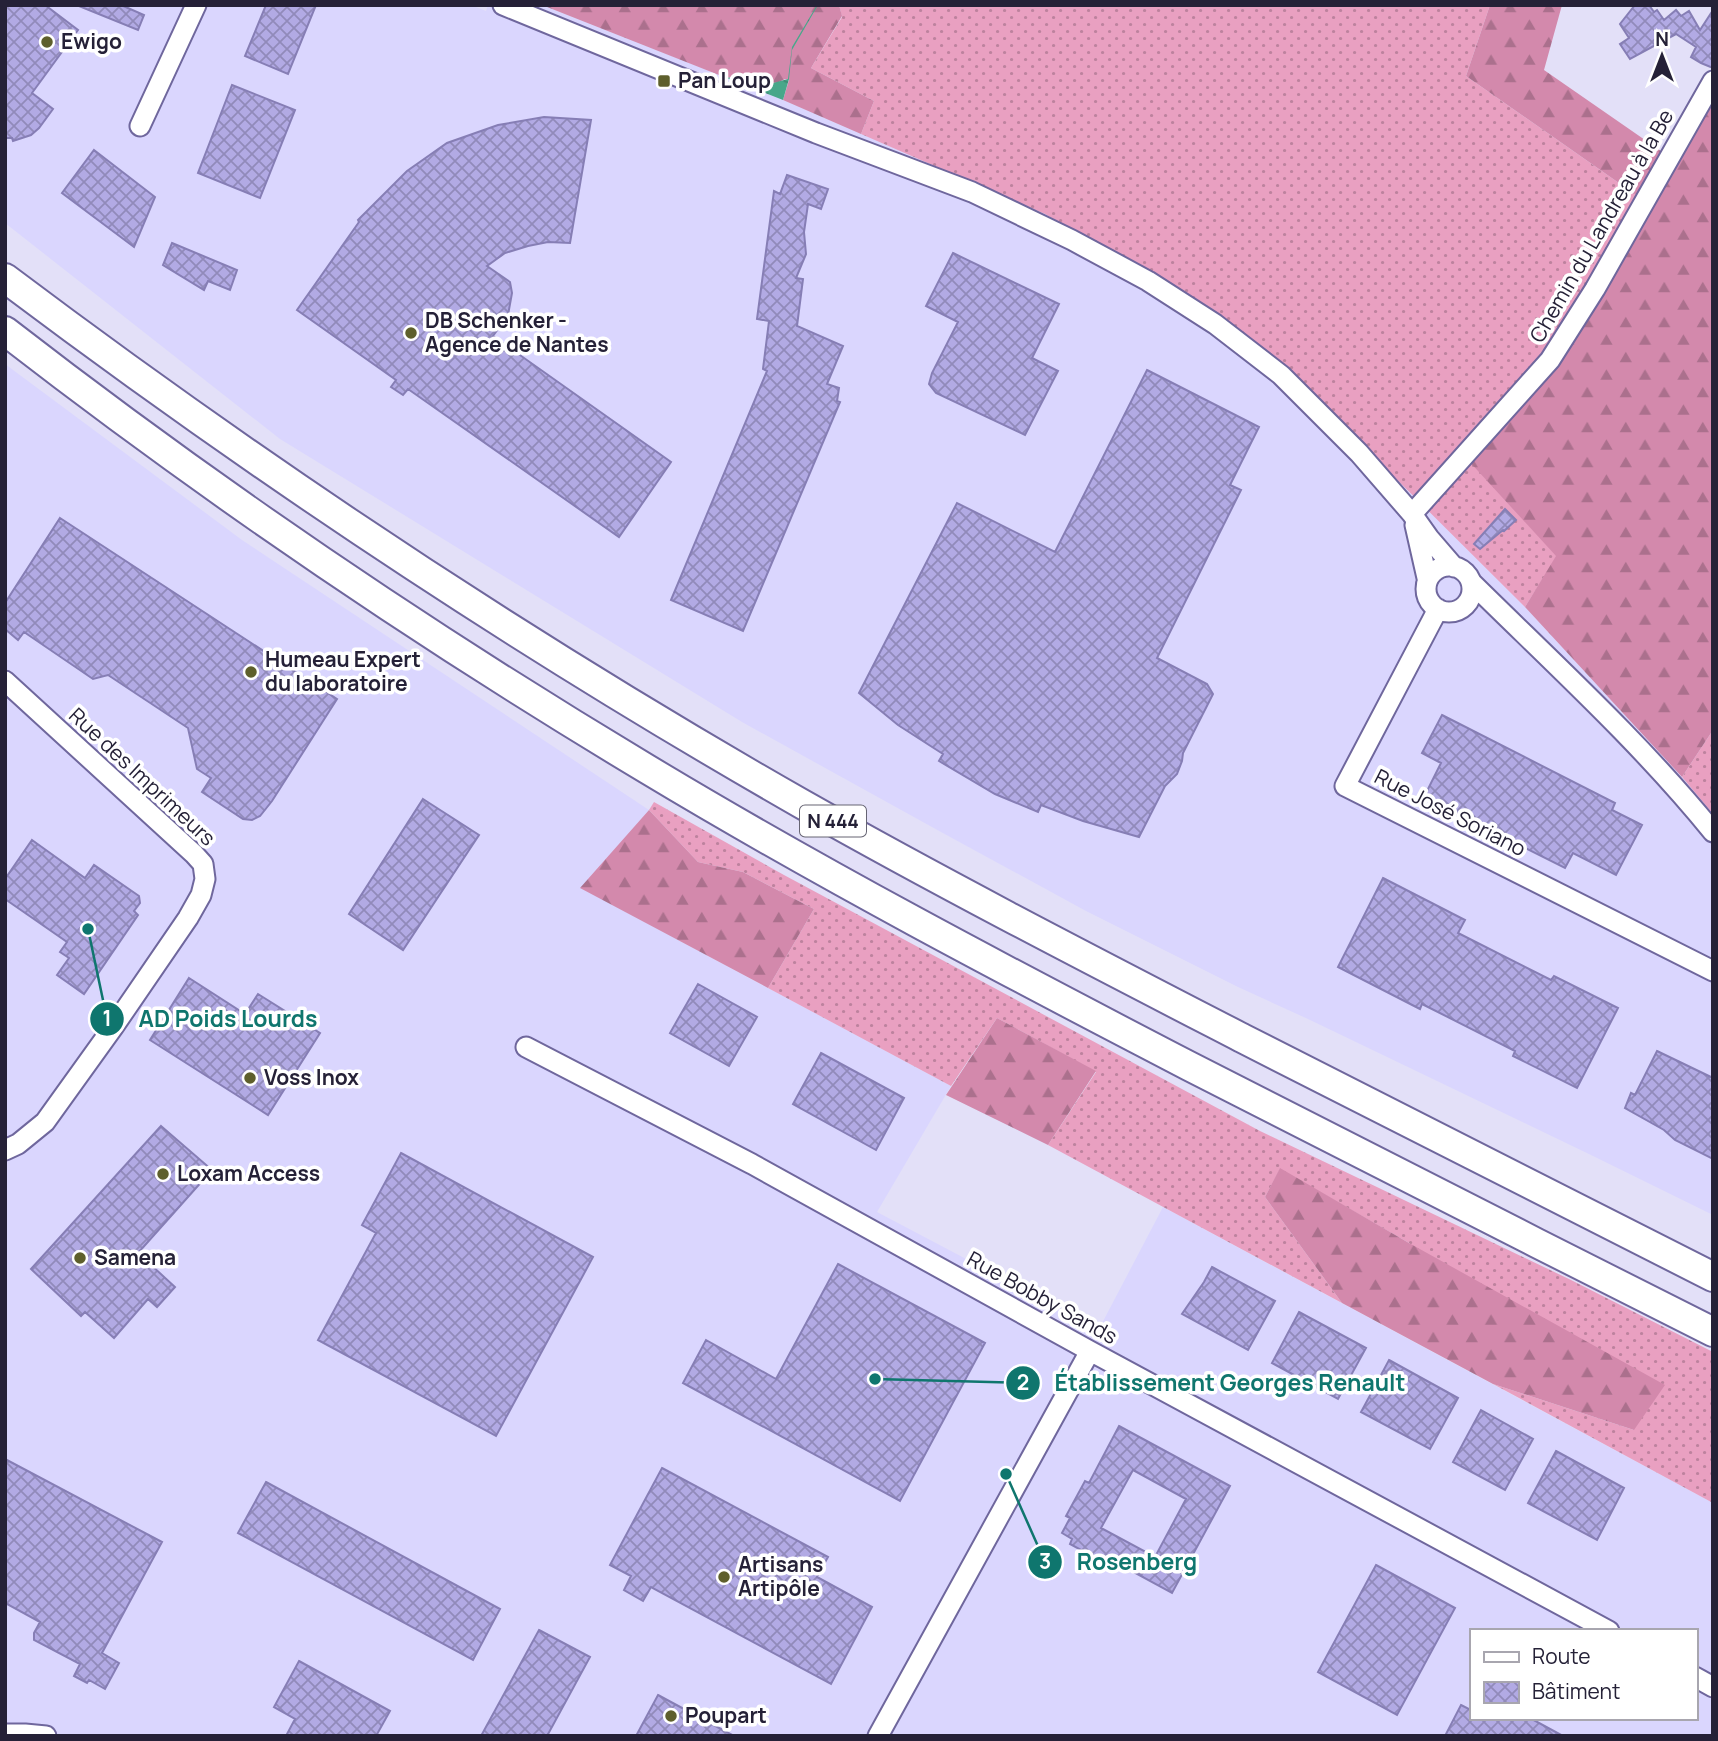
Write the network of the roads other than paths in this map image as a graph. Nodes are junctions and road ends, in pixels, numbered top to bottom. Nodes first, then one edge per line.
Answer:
1 (196, 5) edge
2 (503, 5) edge
3 (1713, 80) edge
4 (140, 126) dead end
5 (5, 278) edge
6 (5, 331) edge
7 (1412, 514) junction
8 (1454, 567) junction
9 (1427, 578) junction
10 (1471, 582) junction
11 (1438, 609) junction
12 (1461, 609) junction
13 (1533, 642) junction
14 (5, 681) edge
15 (1713, 832) edge
16 (1713, 971) edge
17 (526, 1047) dead end
18 (5, 1150) edge
19 (1713, 1277) edge
20 (1713, 1332) edge
21 (1090, 1350) junction
22 (1605, 1629) edge
23 (1697, 1678) edge
24 (1713, 1687) edge
25 (5, 1734) edge
26 (46, 1736) edge
27 (878, 1736) edge

1 - 4 street
2 - 7 street
3 - 7 street, Chemin du Landreau à la Be
5 - 19 highway, N 444
6 - 20 highway, N 444
7 - 8 street
7 - 9 street
8 - 9 street
8 - 10 street
9 - 11 street
10 - 12 street
10 - 13 street
11 - 12 street
11 - 16 street, Rue José Soriano
12 - 13 street
13 - 15 street
14 - 18 street, Rue des Imprimeurs
17 - 21 street, Rue Bobby Sands
21 - 22 street, Rue Bobby Sands
21 - 27 street
23 - 24 street
25 - 26 street

